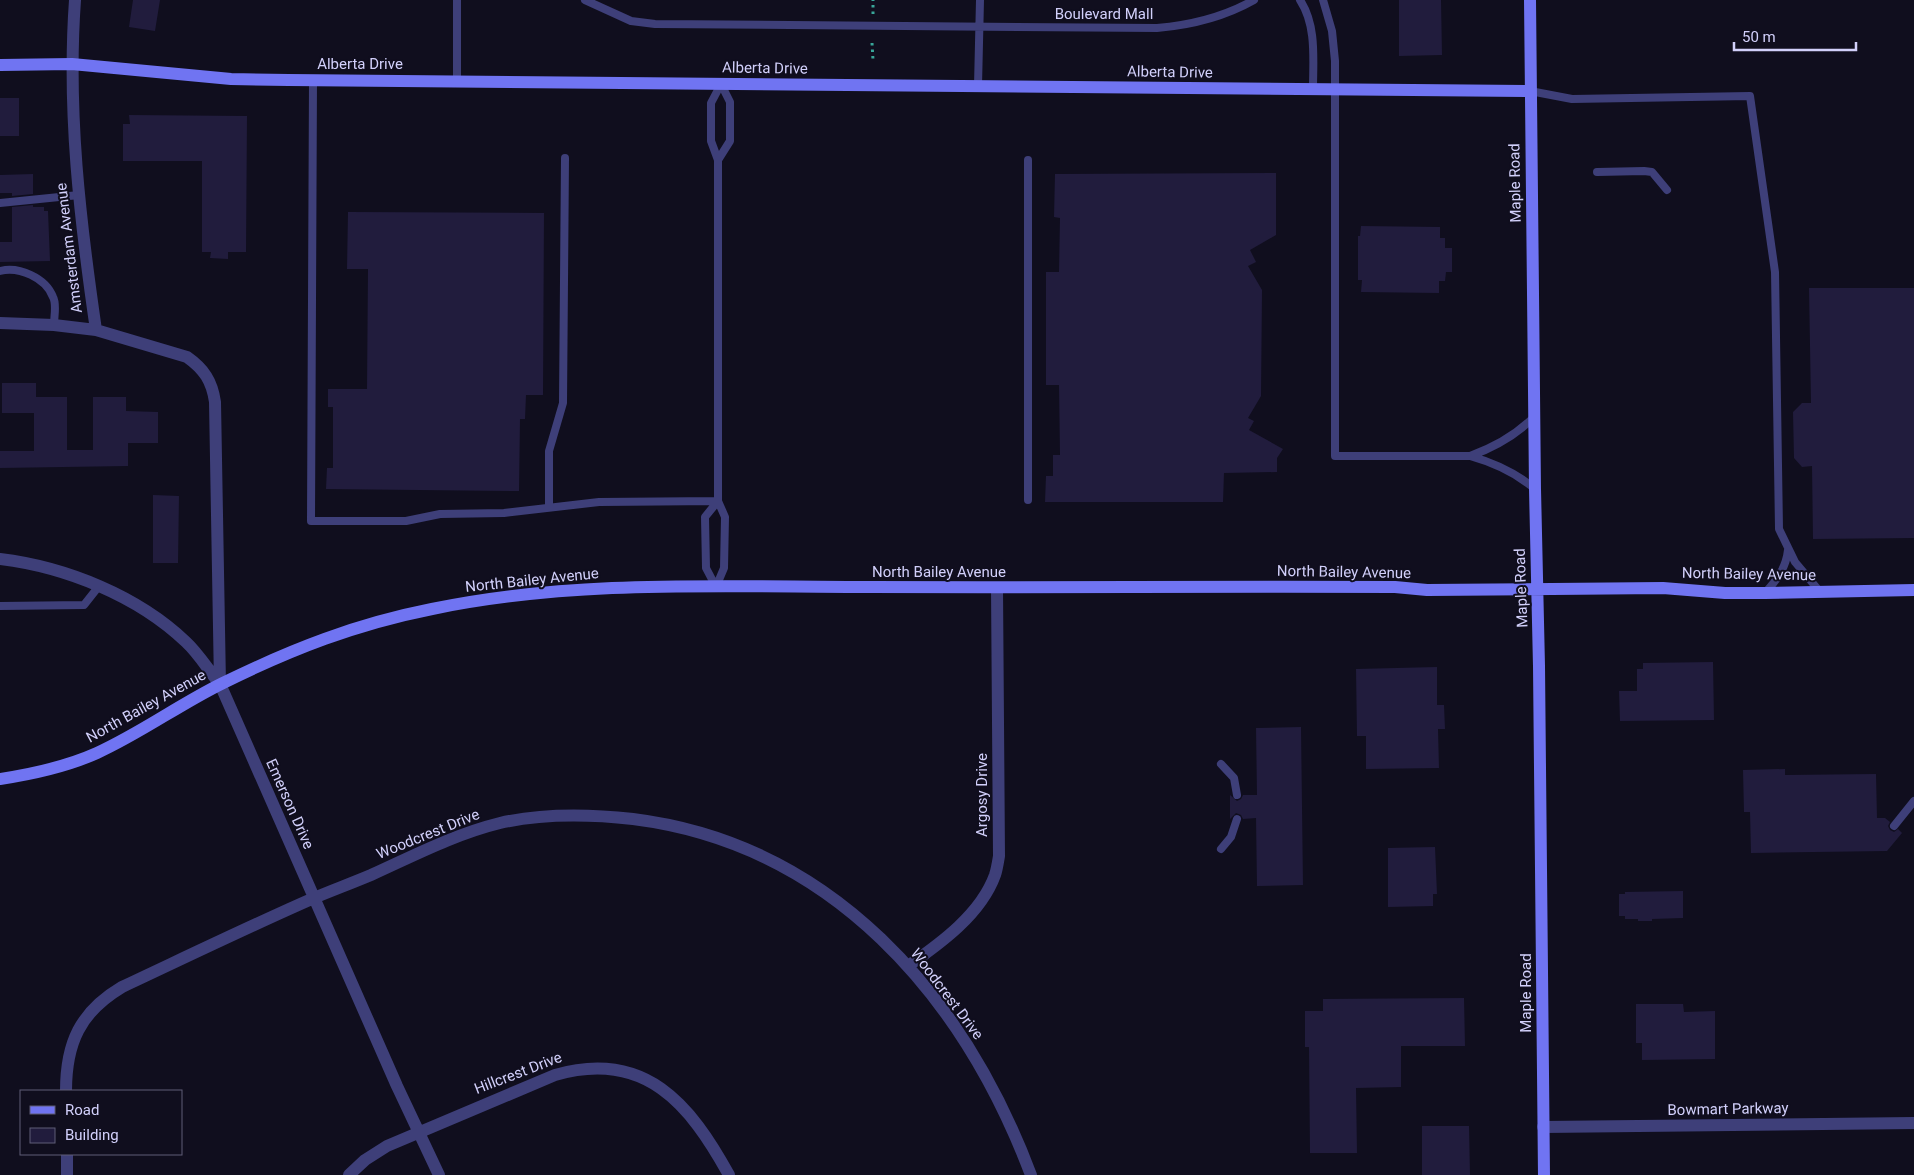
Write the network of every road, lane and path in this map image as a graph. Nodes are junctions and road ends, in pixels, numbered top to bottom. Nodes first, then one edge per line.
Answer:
1 (75, 0) edge
2 (457, 0) edge
3 (585, 0) edge
4 (873, 0) edge
5 (980, 0) edge
6 (1254, 0) edge
7 (1300, 0) edge
8 (1323, 0) edge
9 (1530, 0) edge
10 (873, 14) dead end
11 (980, 27) junction
12 (872, 43) dead end
13 (873, 60) dead end
14 (72, 64) junction
15 (0, 65) edge
16 (313, 80) junction
17 (457, 81) junction
18 (721, 84) junction
19 (978, 86) junction
20 (1313, 89) junction
21 (1334, 89) junction
22 (1530, 91) junction
23 (565, 158) dead end
24 (718, 160) junction
25 (1028, 160) dead end
26 (1597, 172) dead end
27 (1667, 190) dead end
28 (79, 196) junction
29 (0, 202) edge
30 (0, 271) edge
31 (0, 323) edge
32 (54, 325) junction
33 (96, 330) junction
34 (1534, 416) junction
35 (1470, 456) junction
36 (1535, 488) junction
37 (1028, 500) dead end
38 (718, 501) junction
39 (549, 507) junction
40 (1788, 550) junction
41 (0, 559) edge
42 (99, 586) junction
43 (716, 587) junction
44 (997, 588) junction
45 (1537, 588) junction
46 (1914, 590) edge
47 (1821, 592) junction
48 (1765, 593) junction
49 (0, 606) edge
50 (220, 684) junction
51 (1222, 764) dead end
52 (0, 779) edge
53 (1237, 795) dead end
54 (1914, 802) edge
55 (1237, 819) dead end
56 (1894, 826) dead end
57 (1221, 849) dead end
58 (314, 898) junction
59 (908, 966) junction
60 (66, 1090) edge
61 (1914, 1124) edge
62 (1543, 1127) junction
63 (419, 1131) junction
64 (67, 1155) edge
65 (67, 1175) edge
66 (349, 1175) edge
67 (439, 1175) edge
68 (729, 1175) edge
69 (1031, 1175) edge
70 (1544, 1175) edge

1 - 14 street, Amsterdam Avenue
2 - 17 lane
3 - 11 lane, Boulevard Mall
4 - 10 path
5 - 11 lane
6 - 11 lane, Boulevard Mall
7 - 20 lane
8 - 21 lane
9 - 22 street, Maple Road
11 - 19 lane
12 - 13 path
14 - 15 street, Alberta Drive
14 - 16 street, Alberta Drive
14 - 28 street, Amsterdam Avenue
16 - 17 street, Alberta Drive
16 - 39 lane
17 - 18 street, Alberta Drive
18 - 19 street, Alberta Drive
18 - 24 lane
18 - 24 lane
19 - 20 street, Alberta Drive
20 - 21 street, Alberta Drive
21 - 22 street, Alberta Drive
21 - 35 lane
22 - 34 street, Maple Road
22 - 40 lane
23 - 39 lane
24 - 38 lane
25 - 37 lane
26 - 27 lane
28 - 29 lane
28 - 33 street, Amsterdam Avenue
30 - 32 lane
31 - 32 street
32 - 33 street
33 - 50 street, Amsterdam Avenue
34 - 35 lane
34 - 36 street, Maple Road
35 - 36 lane
36 - 45 street, Maple Road
38 - 39 lane
38 - 43 lane
38 - 43 lane
40 - 47 lane
40 - 48 lane
41 - 42 street, Emerson Drive
42 - 49 lane
42 - 50 street, Emerson Drive
43 - 44 street, North Bailey Avenue
43 - 50 street, North Bailey Avenue
44 - 45 street, North Bailey Avenue
44 - 59 street, Argosy Drive
45 - 48 street, North Bailey Avenue
45 - 62 street, Maple Road
46 - 47 street, North Bailey Avenue
47 - 48 street, North Bailey Avenue
50 - 52 street, North Bailey Avenue
50 - 58 street, Emerson Drive
51 - 53 lane
54 - 56 lane
55 - 57 lane
58 - 59 street, Woodcrest Drive
58 - 60 street, Woodcrest Drive
58 - 63 street, Emerson Drive
59 - 69 street, Woodcrest Drive
61 - 62 street, Bowmart Parkway
62 - 70 street, Maple Road
63 - 66 street, Hillcrest Drive
63 - 67 street, Emerson Drive
63 - 68 street, Hillcrest Drive
64 - 65 street

